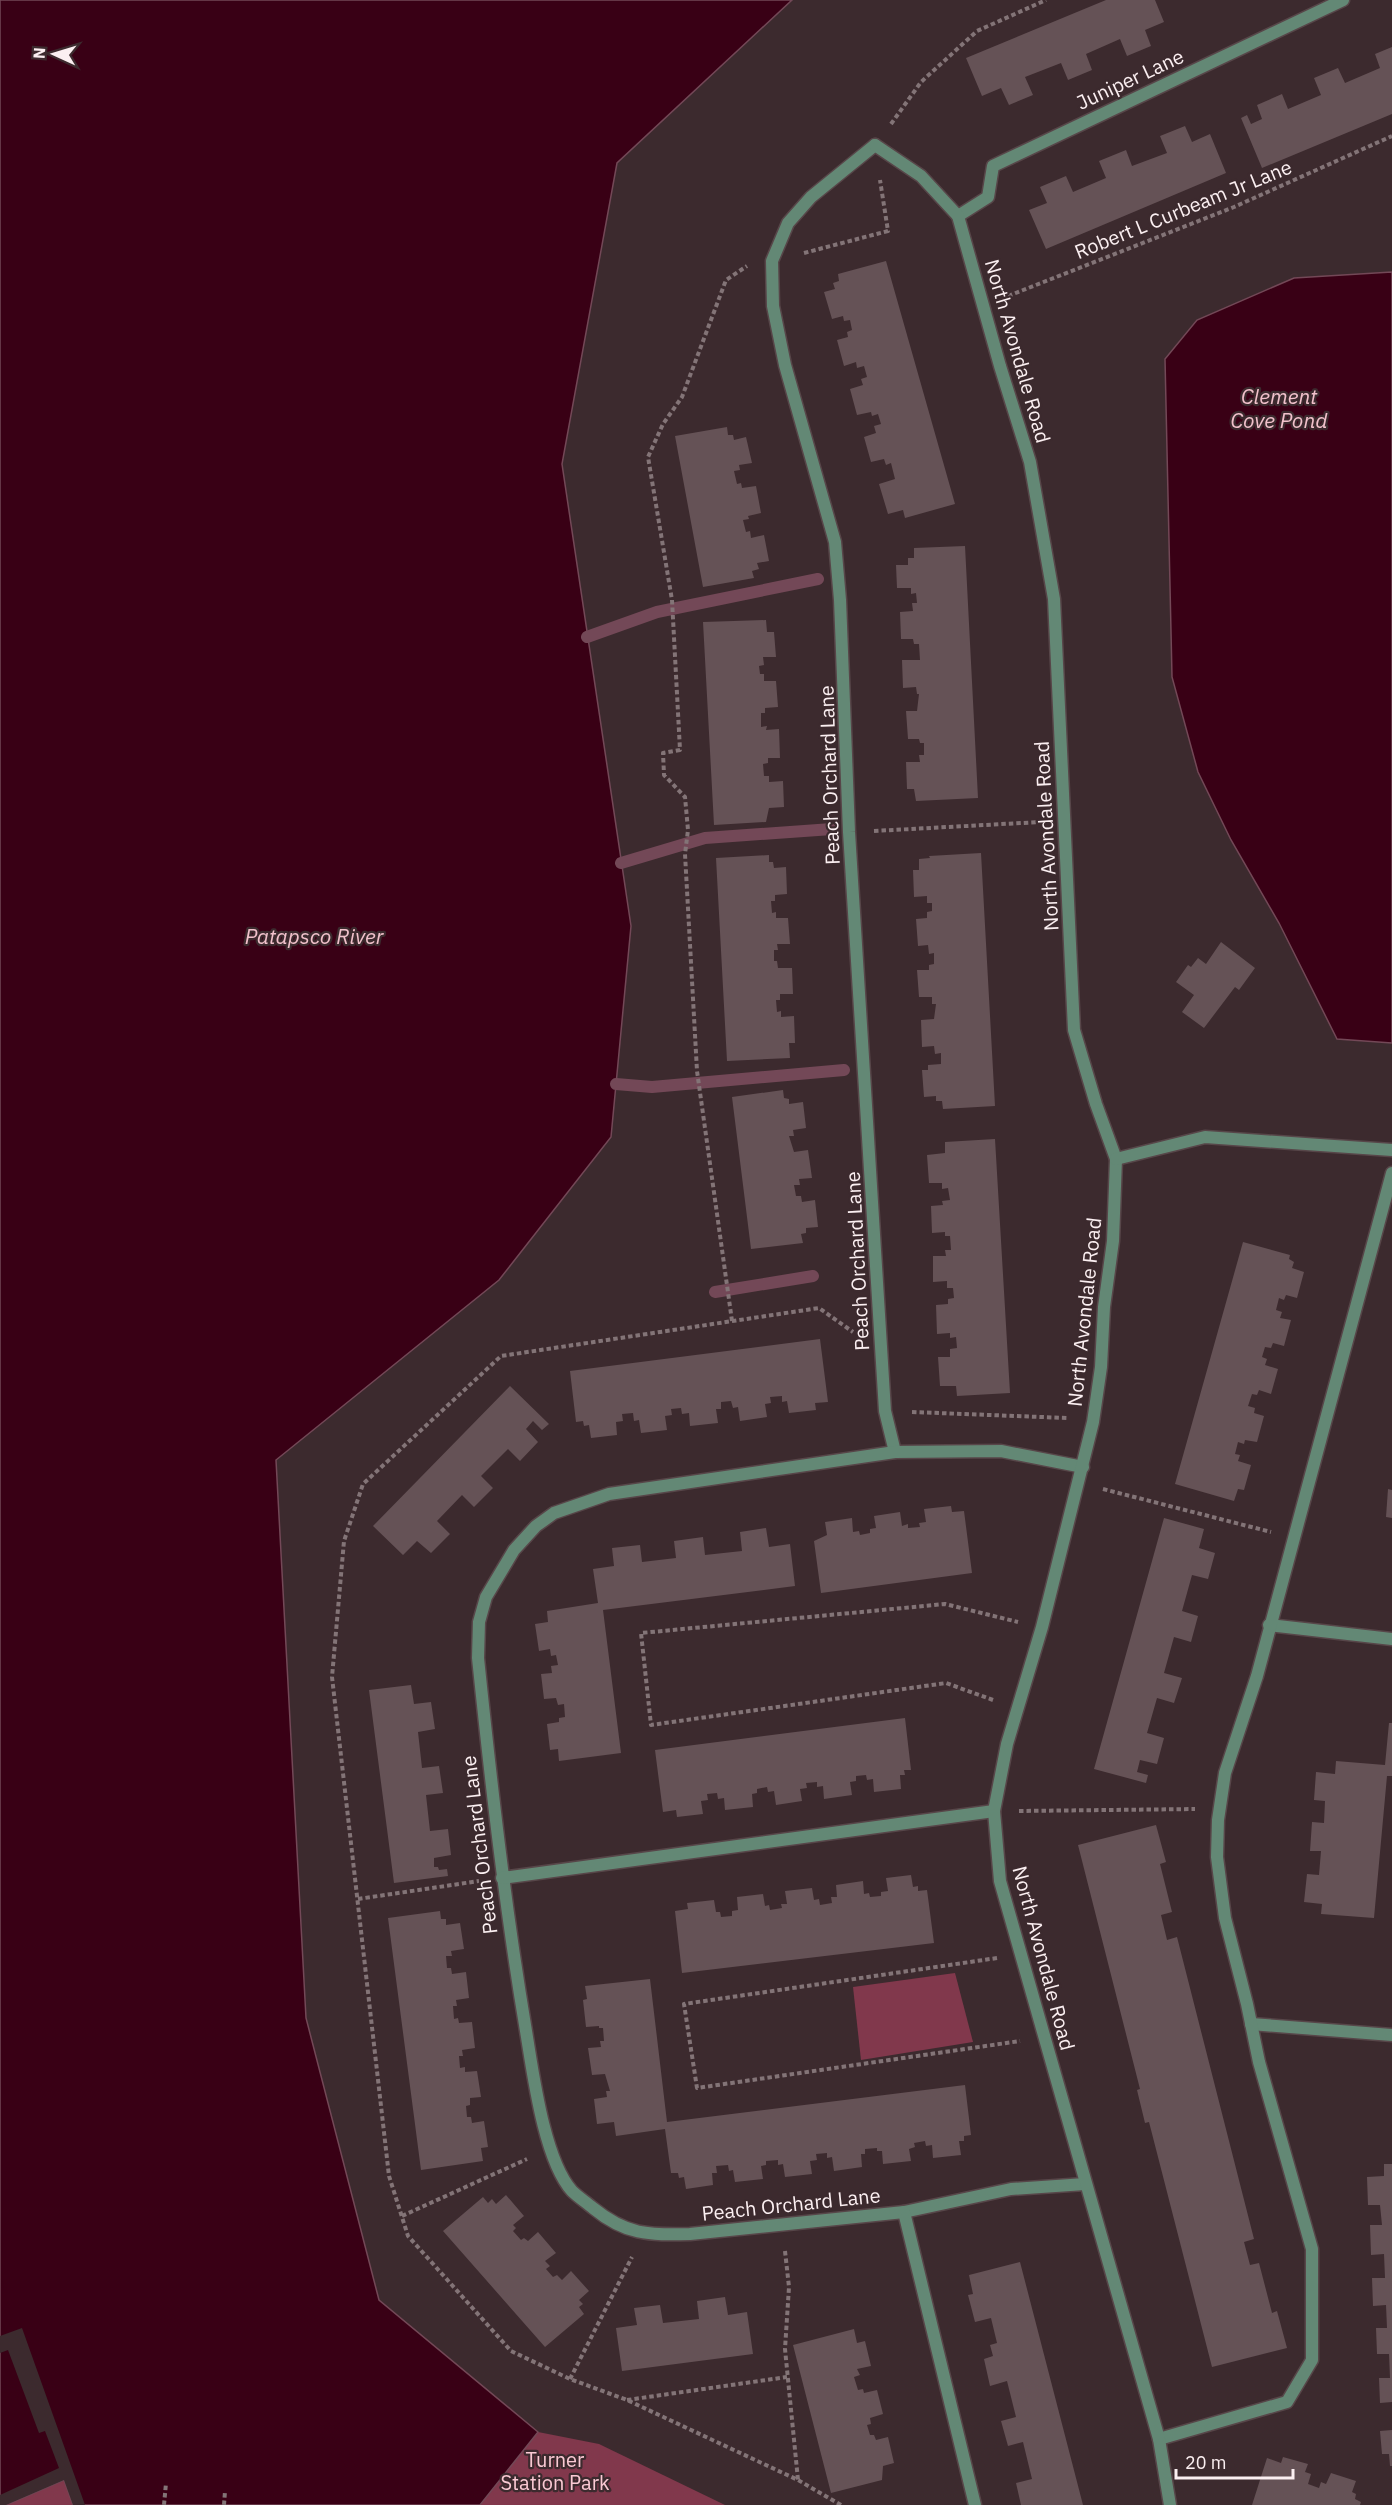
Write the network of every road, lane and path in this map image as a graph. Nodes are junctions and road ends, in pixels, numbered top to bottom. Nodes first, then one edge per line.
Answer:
1 (1046, 0) edge
2 (1343, 0) edge
3 (1392, 136) edge
4 (875, 145) junction
5 (958, 216) junction
6 (772, 261) junction
7 (983, 306) junction
8 (1066, 821) junction
9 (849, 832) junction
10 (1392, 1150) edge
11 (1116, 1159) junction
12 (1392, 1173) edge
13 (732, 1321) junction
14 (853, 1340) dead end
15 (885, 1411) junction
16 (1093, 1422) junction
17 (896, 1452) junction
18 (1083, 1467) junction
19 (1080, 1483) junction
20 (1293, 1538) junction
21 (1269, 1625) junction
22 (1042, 1627) junction
23 (1392, 1640) edge
24 (1018, 1709) junction
25 (1220, 1808) junction
26 (994, 1811) junction
27 (502, 1878) junction
28 (358, 1899) junction
29 (1021, 1954) junction
30 (1251, 2024) junction
31 (1392, 2035) edge
32 (1044, 2037) junction
33 (551, 2148) junction
34 (1085, 2184) junction
35 (903, 2212) junction
36 (402, 2216) junction
37 (782, 2225) junction
38 (644, 2234) junction
39 (787, 2377) junction
40 (570, 2379) junction
41 (627, 2400) junction
42 (1159, 2439) junction
43 (798, 2480) junction
44 (166, 2483) dead end
45 (225, 2492) dead end
46 (164, 2505) edge
47 (224, 2505) edge
48 (841, 2505) edge
49 (975, 2505) edge
50 (1170, 2505) edge

1 - 4 path
2 - 5 street, Juniper Lane
3 - 7 path, Robert L Curbeam Jr Lane
4 - 5 street, North Avondale Road
4 - 6 street, Peach Orchard Lane
4 - 6 path
5 - 7 street, North Avondale Road
6 - 9 street, Peach Orchard Lane
6 - 13 path
7 - 8 street, North Avondale Road
8 - 9 path
8 - 11 street, North Avondale Road
9 - 15 street, Peach Orchard Lane
10 - 11 street
11 - 16 street, North Avondale Road
12 - 20 street
13 - 14 path
13 - 28 path
15 - 16 path
15 - 17 street, Peach Orchard Lane
16 - 18 street, North Avondale Road
17 - 18 street, Peach Orchard Lane
17 - 27 street, Peach Orchard Lane
18 - 19 street, North Avondale Road
19 - 20 path
19 - 22 street, North Avondale Road
20 - 21 street
21 - 23 street
21 - 25 street
22 - 24 street, North Avondale Road
22 - 24 path
24 - 26 street, North Avondale Road
25 - 26 path
25 - 30 street
26 - 27 street
26 - 29 street, North Avondale Road
27 - 28 path
27 - 33 street, Peach Orchard Lane
28 - 36 path
29 - 32 street, North Avondale Road
29 - 32 path
30 - 31 street
30 - 42 street
32 - 34 street, North Avondale Road
33 - 36 path
33 - 38 street, Peach Orchard Lane
34 - 35 street, Peach Orchard Lane
34 - 42 street, North Avondale Road
35 - 37 street, Peach Orchard Lane
35 - 49 street, Peach Orchard Lane
36 - 40 path
37 - 38 street, Peach Orchard Lane
37 - 39 path
38 - 40 path
39 - 41 path
39 - 43 path
40 - 41 path
41 - 43 path
42 - 50 street, North Avondale Road
43 - 48 path
44 - 46 path
45 - 47 path

